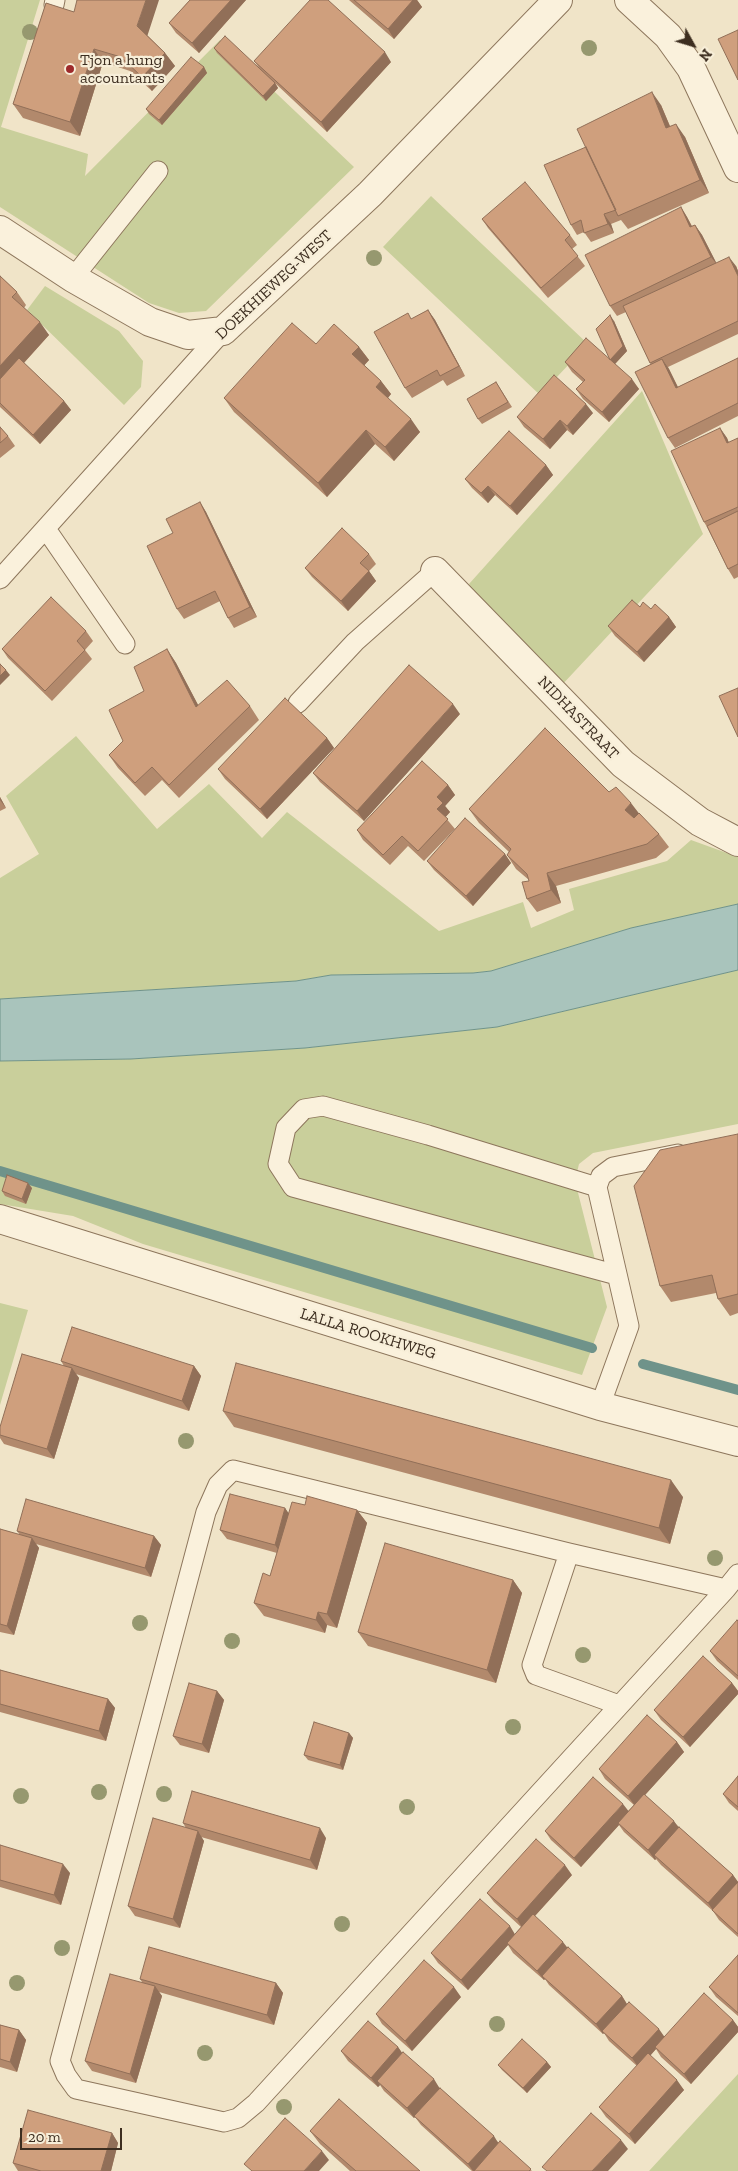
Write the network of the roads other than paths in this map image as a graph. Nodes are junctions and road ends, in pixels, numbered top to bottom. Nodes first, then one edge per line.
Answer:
1 (558, 0) edge
2 (628, 0) edge
3 (738, 168) edge
4 (158, 171) dead end
5 (0, 230) edge
6 (73, 278) junction
7 (223, 331) junction
8 (46, 529) junction
9 (435, 571) joint
10 (0, 579) edge
11 (126, 644) dead end
12 (298, 703) dead end
13 (738, 842) edge
14 (700, 1150) edge
15 (597, 1187) junction
16 (0, 1219) edge
17 (617, 1275) junction
18 (600, 1406) junction
19 (738, 1442) edge
20 (568, 1553) junction
21 (738, 1574) edge
22 (726, 1589) junction
23 (620, 1705) junction

1 - 7 street, DOEKHIEWEG-WEST
2 - 3 street
4 - 6 lane
5 - 6 street
6 - 7 street
7 - 8 lane, DOEKHIEWEG-WEST
8 - 10 lane, DOEKHIEWEG-WEST
8 - 11 lane
9 - 12 lane
9 - 13 street, NIDHASTRAAT
14 - 15 lane
15 - 17 lane
15 - 17 lane
16 - 18 street, LALLA ROOKHWEG
17 - 18 lane
18 - 19 street, LALLA ROOKHWEG
20 - 22 lane
20 - 23 lane
20 - 23 lane
21 - 22 lane
22 - 23 lane

